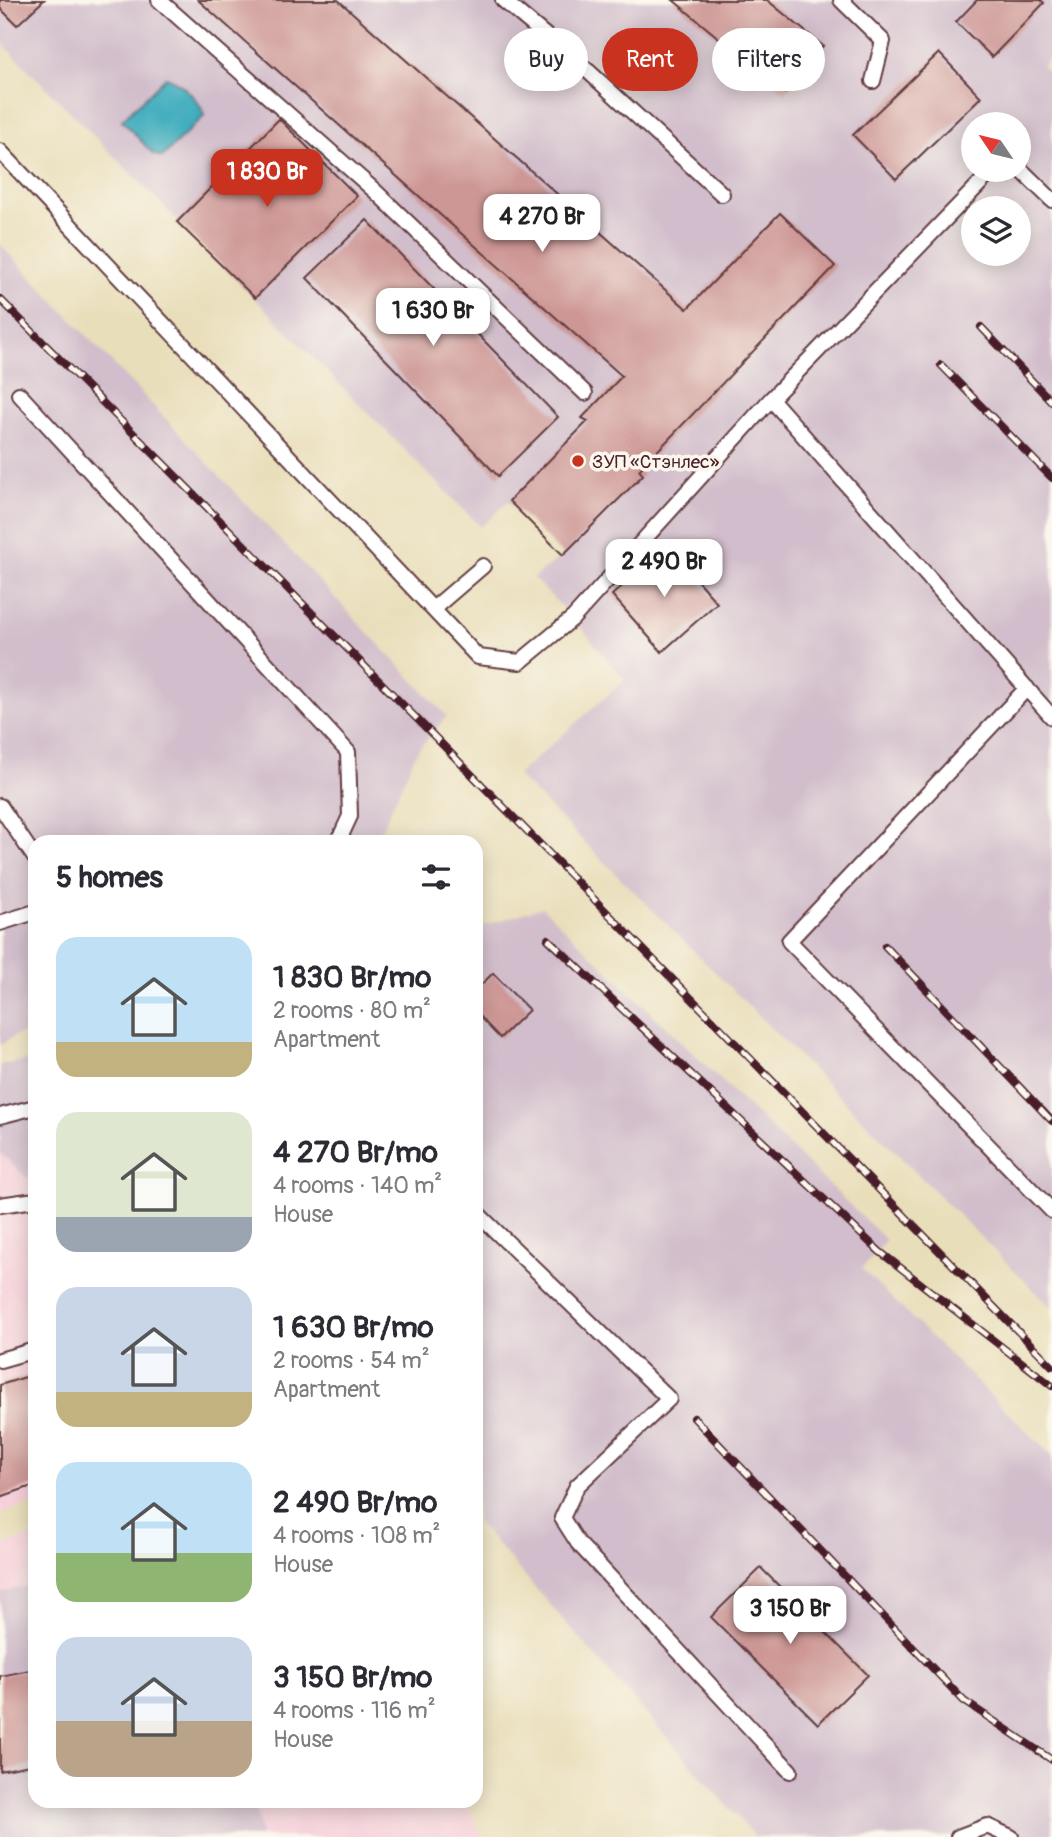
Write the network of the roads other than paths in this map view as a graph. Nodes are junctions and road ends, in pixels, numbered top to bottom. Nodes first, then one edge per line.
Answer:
1 (159, 0) edge
2 (503, 0) edge
3 (841, 0) edge
4 (873, 81) dead end
5 (0, 151) edge
6 (1031, 180) edge
7 (981, 182) edge
8 (722, 194) dead end
9 (1052, 200) edge
10 (585, 393) dead end
11 (19, 394) dead end
12 (771, 399) junction
13 (483, 566) dead end
14 (433, 610) junction
15 (1027, 688) junction
16 (1052, 717) edge
17 (0, 806) edge
18 (341, 835) edge
19 (28, 848) edge
20 (28, 914) edge
21 (0, 923) edge
22 (28, 1109) edge
23 (0, 1116) edge
24 (28, 1201) edge
25 (0, 1205) edge
26 (1052, 1211) edge
27 (483, 1219) edge
28 (28, 1352) edge
29 (0, 1360) edge
30 (790, 1771) dead end
31 (958, 1837) edge
32 (1011, 1837) edge

1 - 10 lane
2 - 8 lane
3 - 4 lane
5 - 14 lane
6 - 9 lane
7 - 12 lane
11 - 18 lane
12 - 14 lane
12 - 15 lane
13 - 14 lane
15 - 16 lane
15 - 26 lane
17 - 19 lane
20 - 21 lane
22 - 23 lane
24 - 25 lane
27 - 30 lane
28 - 29 lane
31 - 32 lane

